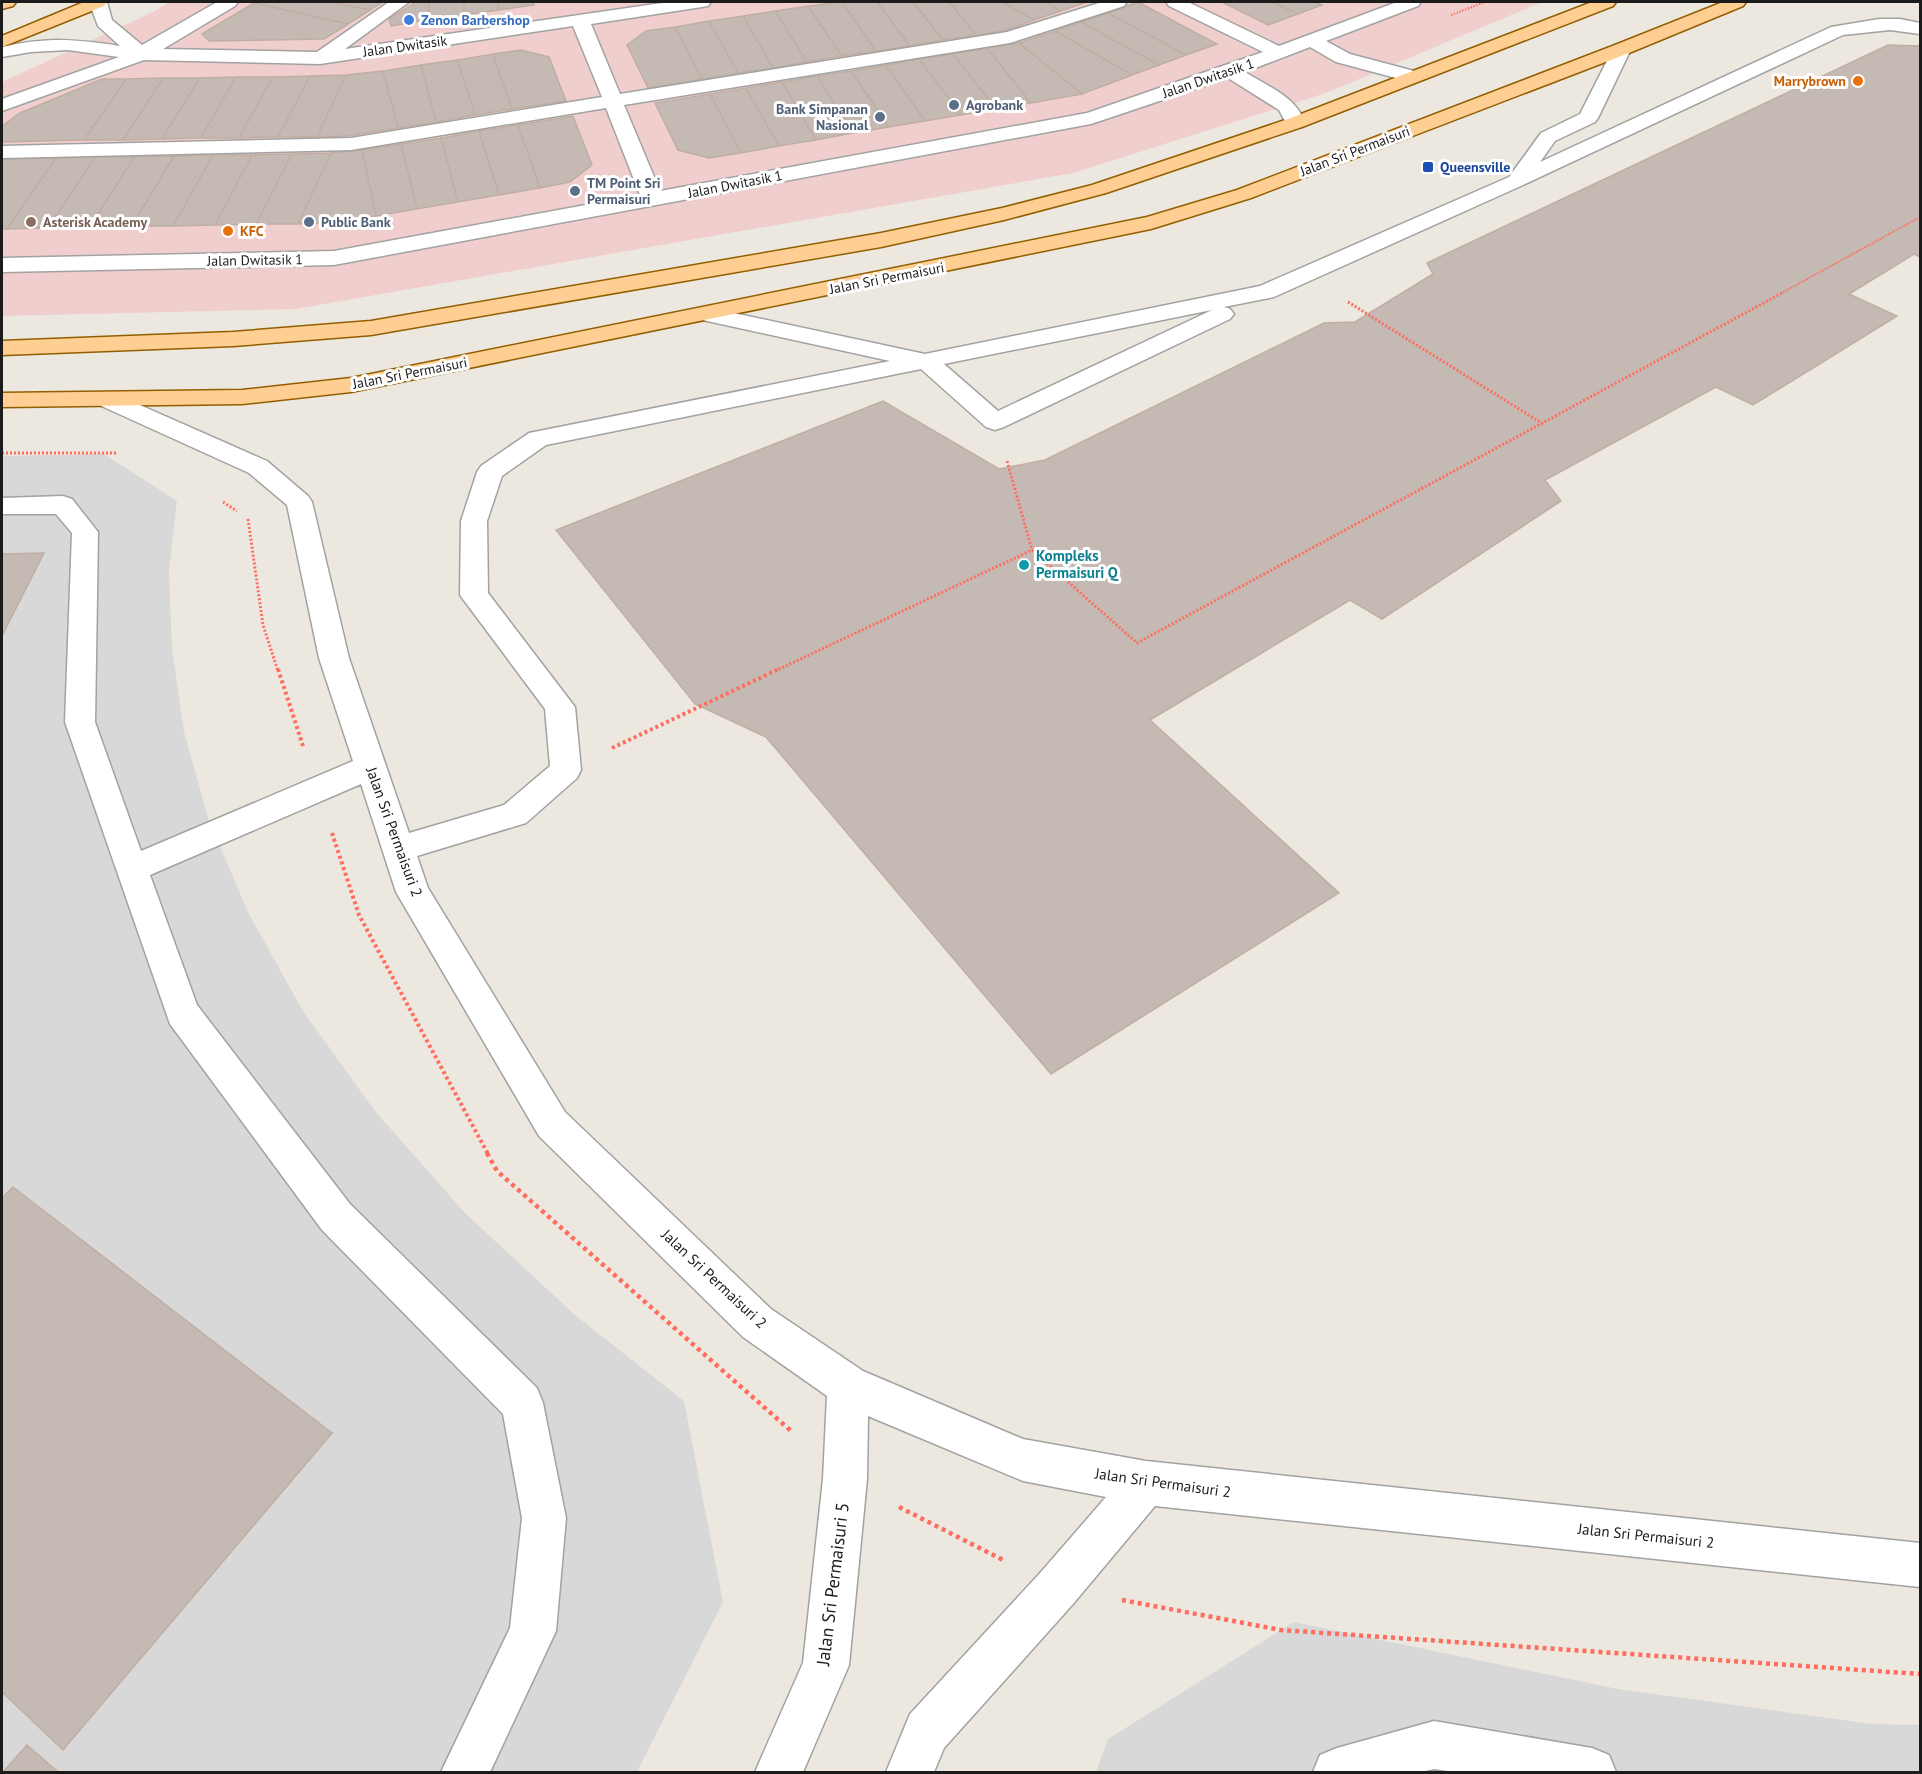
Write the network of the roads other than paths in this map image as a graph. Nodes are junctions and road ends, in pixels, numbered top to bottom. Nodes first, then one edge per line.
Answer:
1 (7, 2) edge
2 (98, 2) edge
3 (229, 2) edge
4 (400, 2) edge
5 (702, 2) edge
6 (1118, 2) edge
7 (1175, 2) edge
8 (1412, 2) edge
9 (1737, 2) edge
10 (1604, 3) edge
11 (2, 4) edge
12 (580, 20) junction
13 (1920, 29) edge
14 (1311, 40) junction
15 (2, 42) edge
16 (1622, 49) junction
17 (2, 52) edge
18 (1279, 53) junction
19 (141, 54) junction
20 (320, 58) junction
21 (1230, 71) junction
22 (1411, 76) junction
23 (613, 100) junction
24 (2, 105) edge
25 (1295, 123) junction
26 (2, 152) edge
27 (1516, 181) junction
28 (653, 200) junction
29 (2, 265) edge
30 (1266, 292) junction
31 (706, 314) junction
32 (2, 348) edge
33 (926, 361) junction
34 (106, 399) junction
35 (2, 400) edge
36 (2, 506) edge
37 (370, 766) junction
38 (398, 849) junction
39 (131, 869) junction
40 (848, 1386) junction
41 (1146, 1483) junction
42 (1920, 1565) edge
43 (1430, 1759) edge
44 (465, 1773) edge
45 (778, 1773) edge
46 (910, 1773) edge
47 (1337, 1773) edge
48 (1592, 1773) edge

1 - 11 main road
2 - 15 main road
2 - 19 street
3 - 19 street
4 - 20 street
5 - 12 street, Jalan Dwitasik
6 - 23 street
7 - 18 street
8 - 14 street, Jalan Dwitasik 1
9 - 16 main road, Jalan Sri Permaisuri
10 - 22 main road
12 - 20 street, Jalan Dwitasik
12 - 23 street
13 - 27 street
14 - 18 street, Jalan Dwitasik 1
14 - 22 street
16 - 27 street
16 - 31 main road, Jalan Sri Permaisuri
17 - 19 street, Jalan Dwitasik
18 - 21 street, Jalan Dwitasik 1
19 - 20 street, Jalan Dwitasik
19 - 24 street
21 - 25 street
21 - 28 street, Jalan Dwitasik 1
22 - 25 main road
23 - 26 street
23 - 28 street
25 - 32 main road
27 - 30 street
28 - 29 street, Jalan Dwitasik 1
30 - 33 street
30 - 33 street
31 - 33 street
31 - 34 main road, Jalan Sri Permaisuri
33 - 38 street
34 - 35 main road, Jalan Sri Permaisuri
34 - 37 street, Jalan Sri Permaisuri 2
36 - 39 street
37 - 38 street, Jalan Sri Permaisuri 2
37 - 39 street
38 - 40 street, Jalan Sri Permaisuri 2
39 - 44 street
40 - 41 street, Jalan Sri Permaisuri 2
40 - 45 street, Jalan Sri Permaisuri 5
41 - 42 street, Jalan Sri Permaisuri 2
41 - 46 street
43 - 47 street
43 - 48 street

